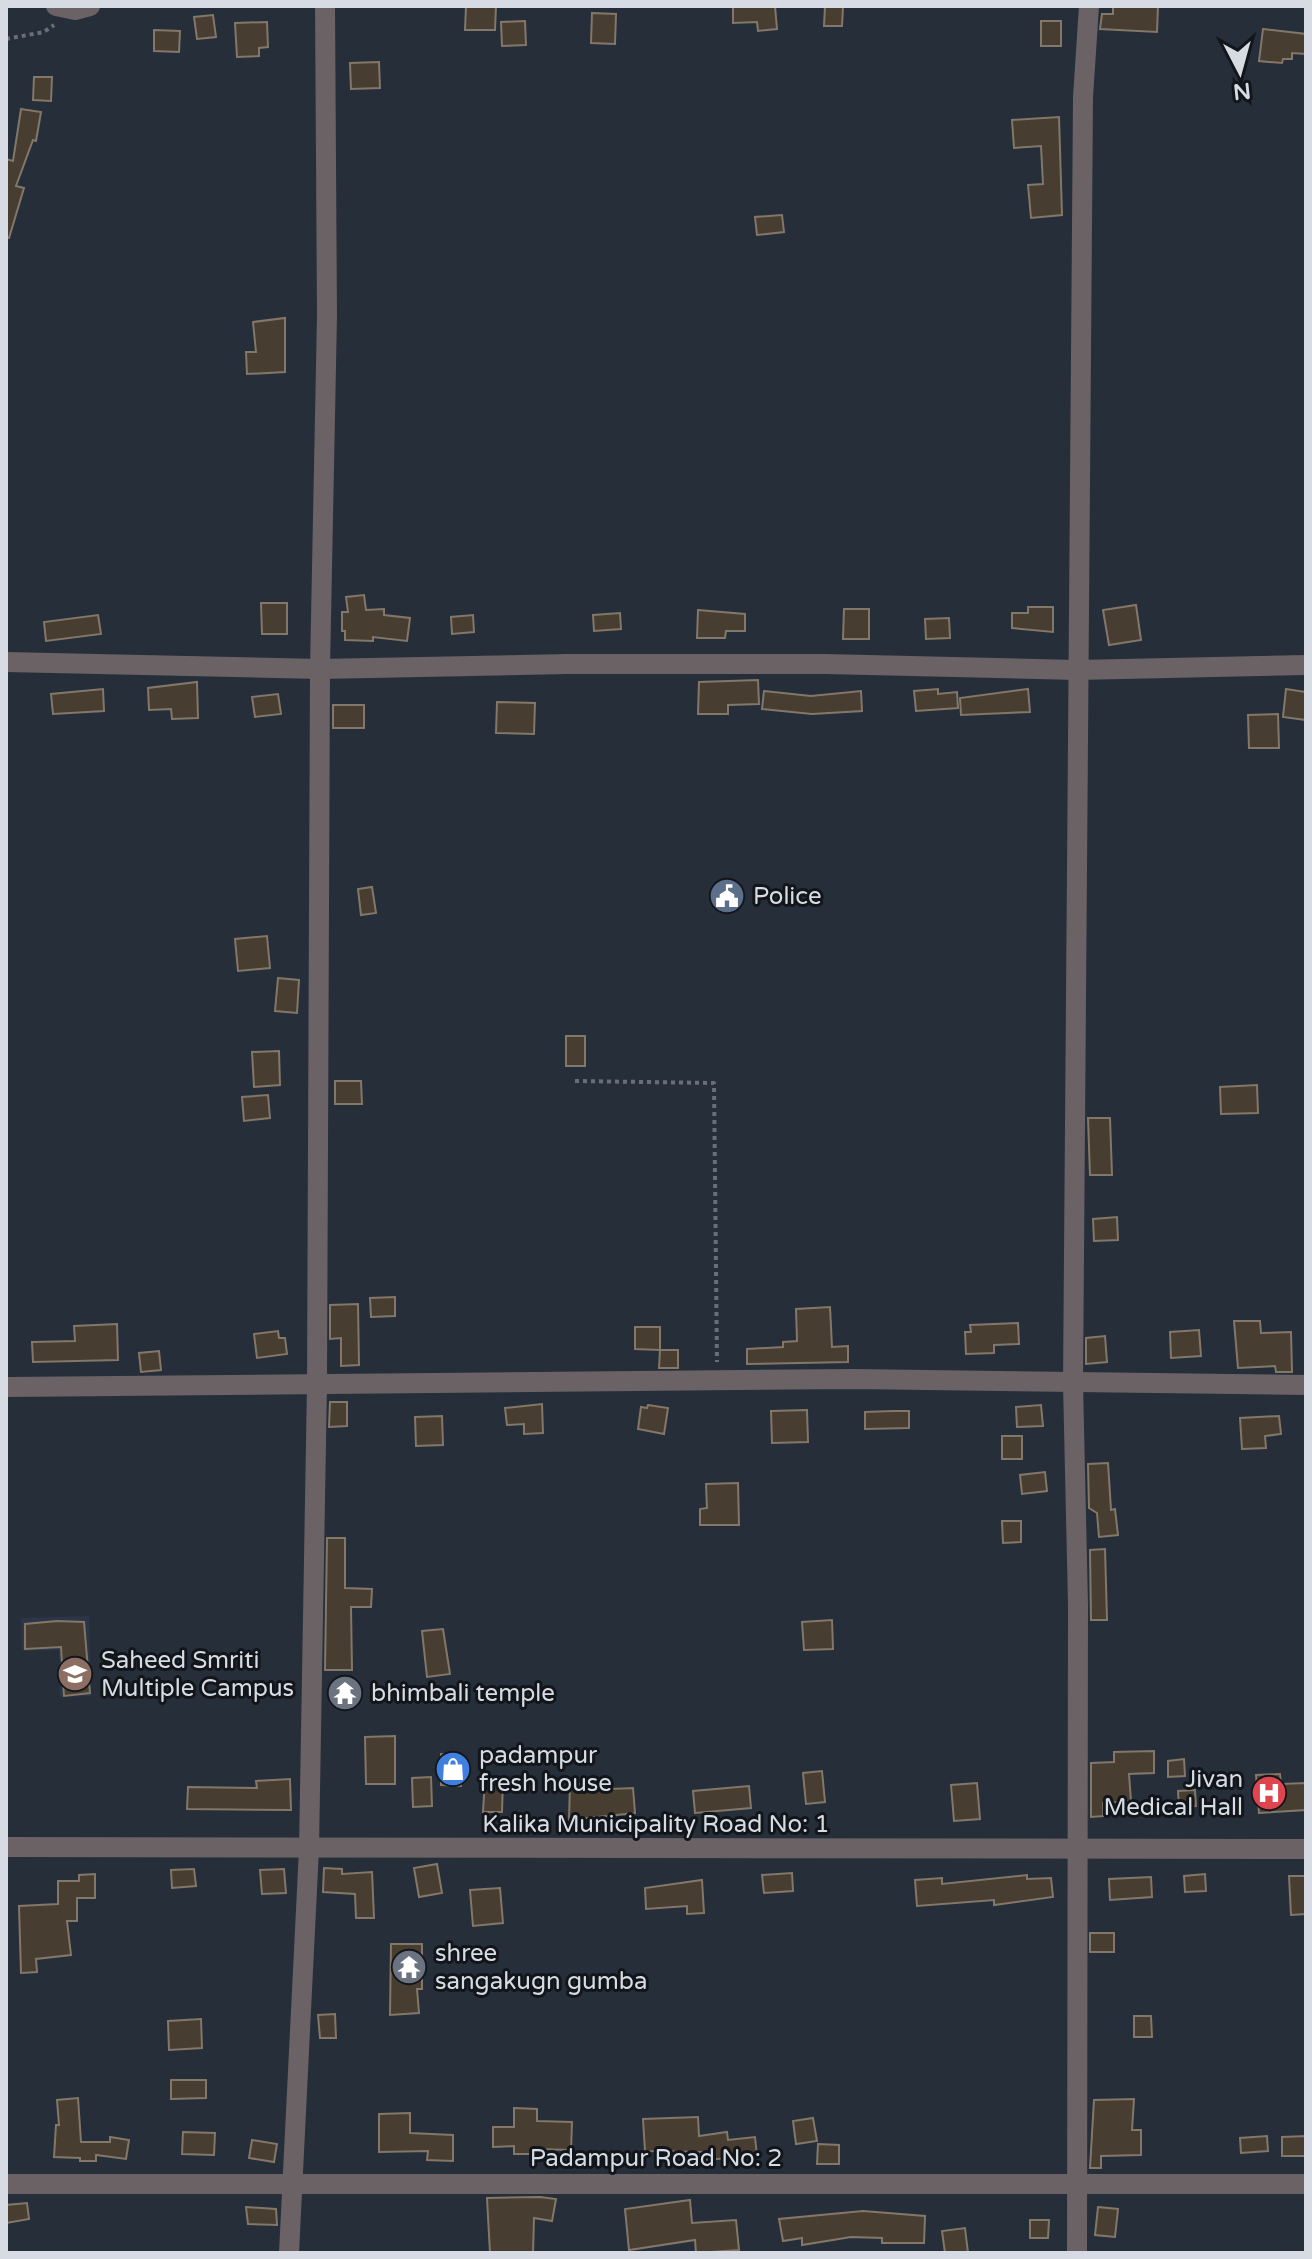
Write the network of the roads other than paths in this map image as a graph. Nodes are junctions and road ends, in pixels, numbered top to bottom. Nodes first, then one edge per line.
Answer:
1 (325, 6) edge
2 (1089, 6) edge
3 (6, 662) edge
4 (1306, 665) edge
5 (320, 669) junction
6 (1077, 670) junction
7 (1073, 1383) junction
8 (317, 1384) junction
9 (1306, 1385) edge
10 (6, 1387) edge
11 (6, 1847) edge
12 (309, 1849) junction
13 (1306, 1849) edge
14 (1078, 1850) junction
15 (6, 2184) edge
16 (1306, 2184) edge
17 (291, 2185) junction
18 (1078, 2186) junction
19 (289, 2253) edge
20 (1077, 2253) edge

1 - 5 street
2 - 6 street
3 - 5 street
4 - 6 street
5 - 6 street
5 - 8 street
6 - 7 street
7 - 8 street
7 - 9 street
7 - 14 street
8 - 10 street
8 - 12 street
11 - 12 street, Kalika Municipality Road No: 1
12 - 14 street, Kalika Municipality Road No: 1
12 - 17 street
13 - 14 street, Kalika Municipality Road No: 1
14 - 18 street
15 - 17 street, Padampur Road No: 2
16 - 18 street, Padampur Road No: 2
17 - 18 street, Padampur Road No: 2
17 - 19 street
18 - 20 street

